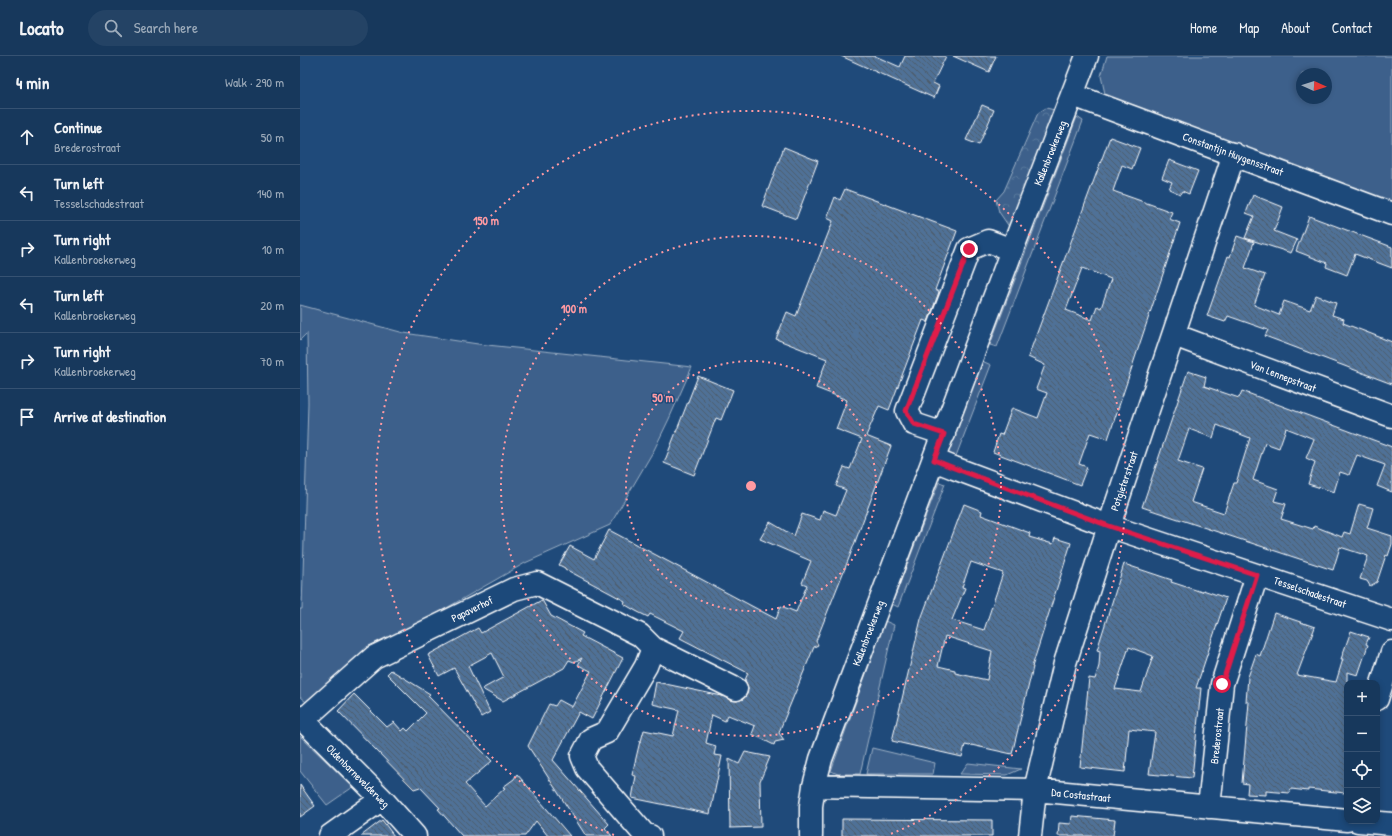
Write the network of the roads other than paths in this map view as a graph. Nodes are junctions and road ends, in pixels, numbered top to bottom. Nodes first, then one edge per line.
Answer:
1 (1087, 56) edge
2 (1073, 95) junction
3 (1234, 154) junction
4 (1392, 214) edge
5 (1012, 250) junction
6 (1174, 335) junction
7 (1392, 416) edge
8 (944, 434) junction
9 (934, 460) junction
10 (1109, 526) junction
11 (1257, 575) junction
12 (1392, 620) edge
13 (653, 648) junction
14 (1392, 652) edge
15 (736, 689) dead end
16 (1380, 690) edge
17 (302, 718) edge
18 (814, 786) junction
19 (1035, 790) junction
20 (382, 799) junction
21 (1209, 807) junction
22 (1344, 820) edge
23 (1380, 823) edge
24 (1392, 824) edge
25 (330, 836) edge
26 (415, 836) edge
27 (650, 836) edge
28 (812, 836) edge
29 (1030, 836) edge

1 - 2 street, Kallenbroekerweg
2 - 3 street, Constantijn Huygensstraat
2 - 5 street, Kallenbroekerweg
3 - 4 street, Constantijn Huygensstraat
3 - 6 street, Potgieterstraat
5 - 8 street, Kallenbroekerweg
5 - 8 street
6 - 7 street, Van Lennepstraat
6 - 10 street, Potgieterstraat
8 - 9 street, Kallenbroekerweg
9 - 10 street, Tesselschadestraat
9 - 18 street, Kallenbroekerweg
10 - 11 street, Tesselschadestraat
10 - 19 street, Potgieterstraat
11 - 12 street, Tesselschadestraat
11 - 21 street, Brederostraat
13 - 15 street, Papaverhof
13 - 17 street, Papaverhof
13 - 27 street
14 - 16 street
17 - 20 street, Oldenbarnevelderweg
18 - 19 street, Da Costastraat
18 - 28 street, Kallenbroekerweg
19 - 21 street, Da Costastraat
19 - 29 street, Potgieterstraat
20 - 25 street
20 - 26 street, Oldenbarnevelderweg
21 - 22 street, Da Costastraat
23 - 24 street, Da Costastraat

